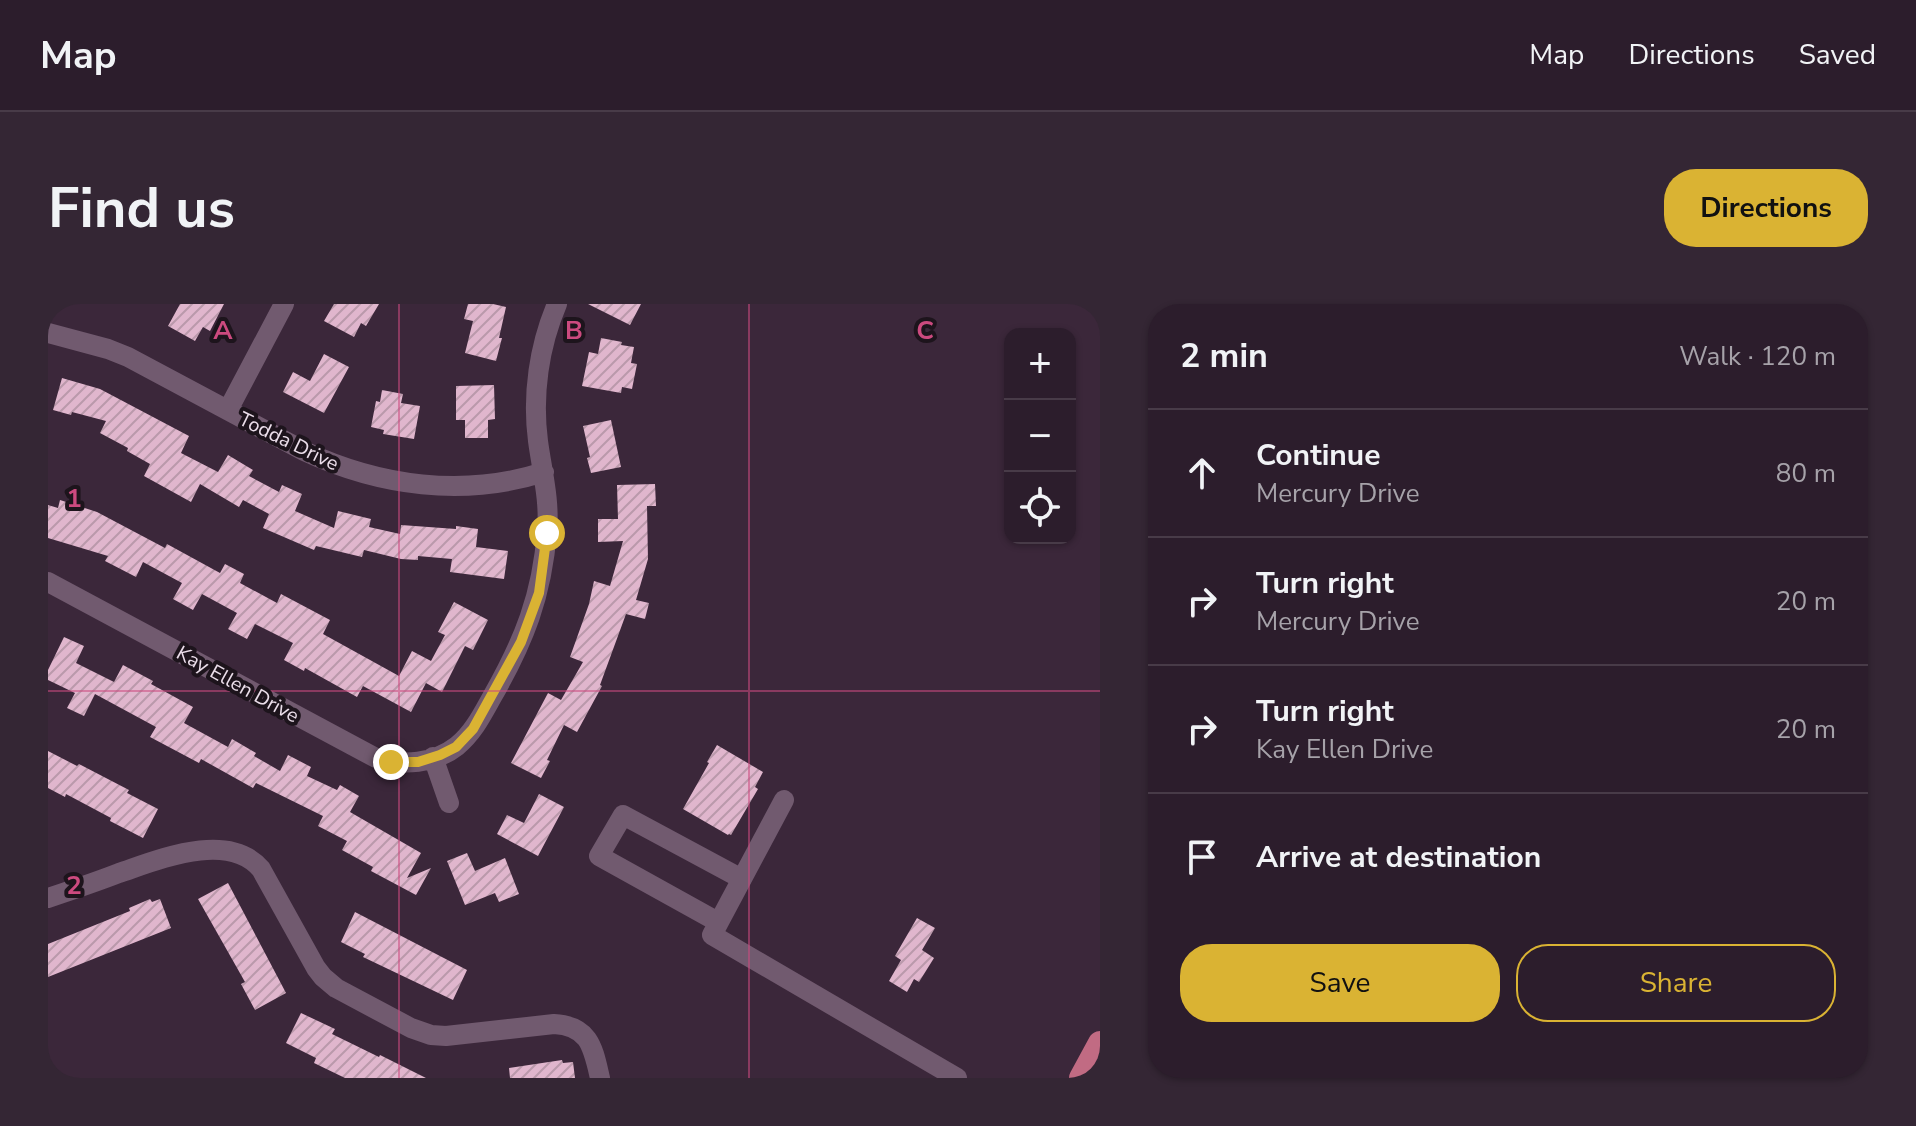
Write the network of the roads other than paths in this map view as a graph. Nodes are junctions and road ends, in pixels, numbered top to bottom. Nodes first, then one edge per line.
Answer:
1 (284, 304) edge
2 (557, 304) edge
3 (48, 333) edge
4 (228, 410) junction
5 (544, 472) junction
6 (48, 582) edge
7 (433, 757) junction
8 (784, 800) dead end
9 (449, 803) dead end
10 (742, 879) junction
11 (48, 898) edge
12 (718, 922) junction
13 (1100, 1043) edge
14 (600, 1078) edge
15 (957, 1078) edge
16 (1081, 1078) edge

1 - 4 street
2 - 5 street
3 - 4 street, Todda Drive
4 - 5 street, Todda Drive
5 - 7 street
6 - 7 street, Kay Ellen Drive
7 - 9 street
8 - 10 street
10 - 12 street
10 - 12 street
11 - 14 street
12 - 15 street
13 - 16 main road

